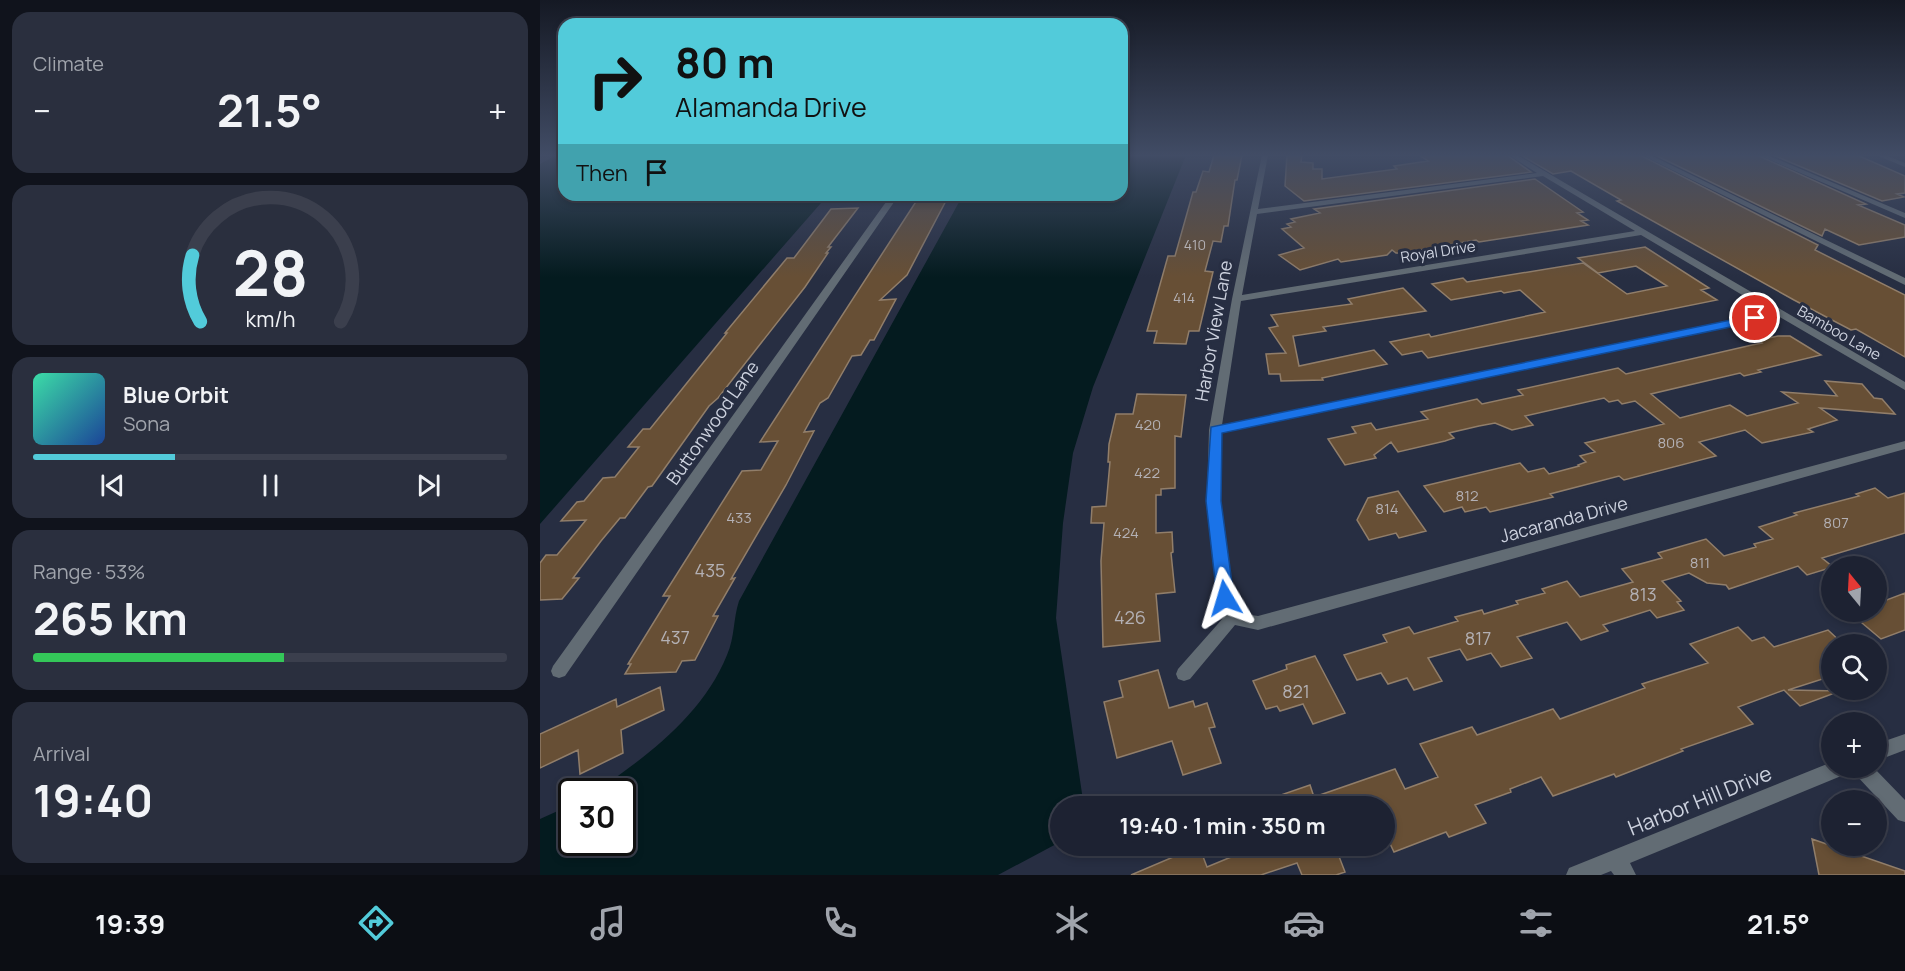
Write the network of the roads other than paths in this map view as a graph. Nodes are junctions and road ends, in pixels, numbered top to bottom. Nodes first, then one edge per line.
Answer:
1 (1257, 196) edge
2 (1377, 196) edge
3 (1581, 196) edge
4 (1729, 196) edge
5 (1858, 196) edge
6 (891, 201) edge
7 (1254, 212) junction
8 (1905, 216) edge
9 (1643, 232) junction
10 (1905, 282) edge
11 (1237, 299) junction
12 (1779, 313) junction
13 (1905, 387) edge
14 (1215, 430) junction
15 (1905, 445) edge
16 (1232, 618) junction
17 (559, 671) dead end
18 (1184, 674) dead end
19 (1905, 742) edge
20 (1887, 749) edge
21 (1821, 777) edge
22 (1871, 778) edge
23 (1905, 813) edge
24 (1621, 867) edge
25 (1576, 875) edge

1 - 7 street, Harbor View Lane
2 - 7 street
3 - 9 street, Bamboo Lane
4 - 10 street
5 - 8 street
6 - 17 street, Buttonwood Lane
7 - 11 street, Harbor View Lane
9 - 11 street, Royal Drive
9 - 12 street, Bamboo Lane
11 - 14 street, Harbor View Lane
12 - 13 street, Bamboo Lane
12 - 14 street
14 - 16 street, Harbor View Lane
15 - 16 street, Jacaranda Drive
16 - 18 street
19 - 20 street
21 - 24 street, Harbor Hill Drive
22 - 23 street
24 - 25 street, Harbor Hill Drive

